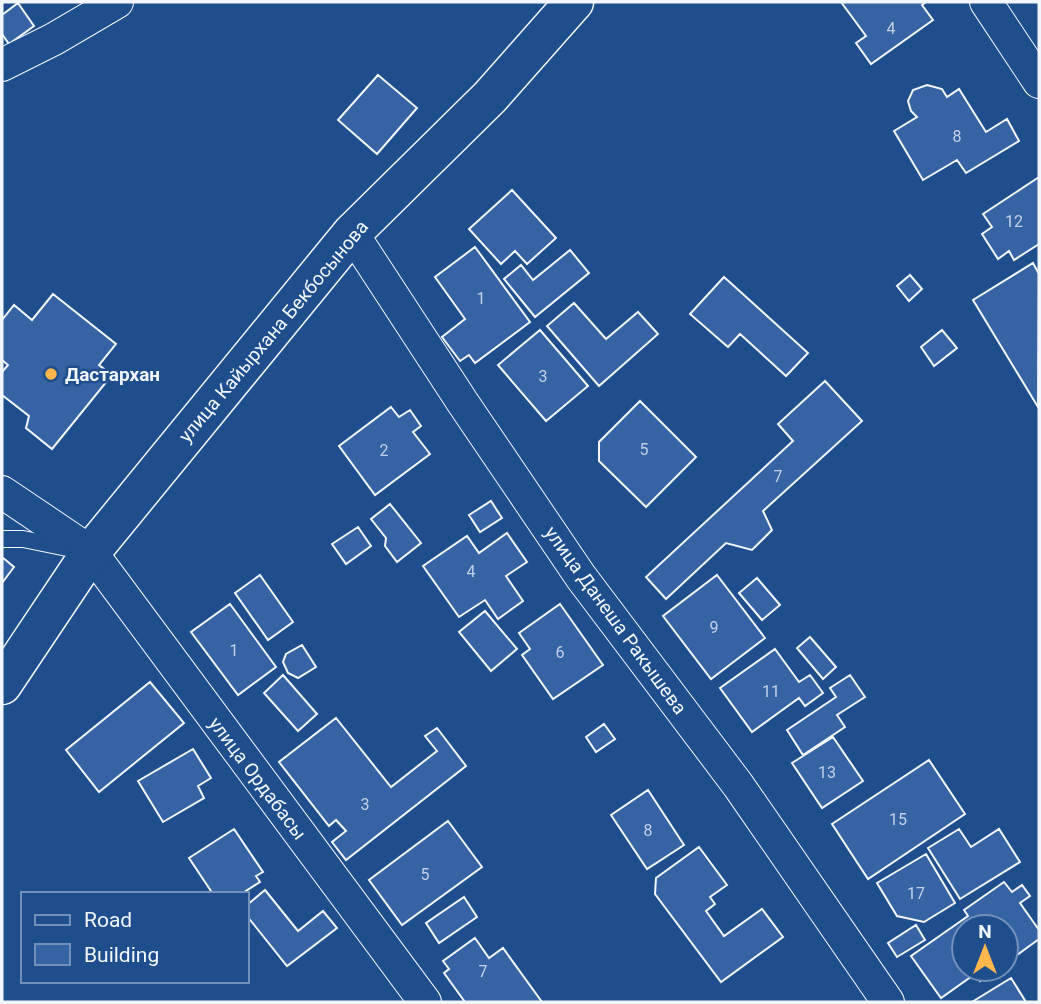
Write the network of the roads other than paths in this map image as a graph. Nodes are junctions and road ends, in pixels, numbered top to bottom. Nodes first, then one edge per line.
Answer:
1 (117, 2) edge
2 (574, 2) edge
3 (986, 2) edge
4 (2, 65) edge
5 (1039, 82) edge
6 (352, 233) junction
7 (2, 492) edge
8 (2, 539) edge
9 (91, 552) junction
10 (2, 685) edge
11 (425, 1002) edge
12 (888, 1002) edge

1 - 4 street
2 - 6 street, улица Кайырхана Бекбосынова
3 - 5 street
6 - 9 street, улица Кайырхана Бекбосынова
6 - 12 street, улица Данеша Ракышева
7 - 9 street, улица Ордабасы
8 - 9 lane
9 - 10 street, улица Кайырхана Бекбосынова
9 - 11 street, улица Ордабасы

